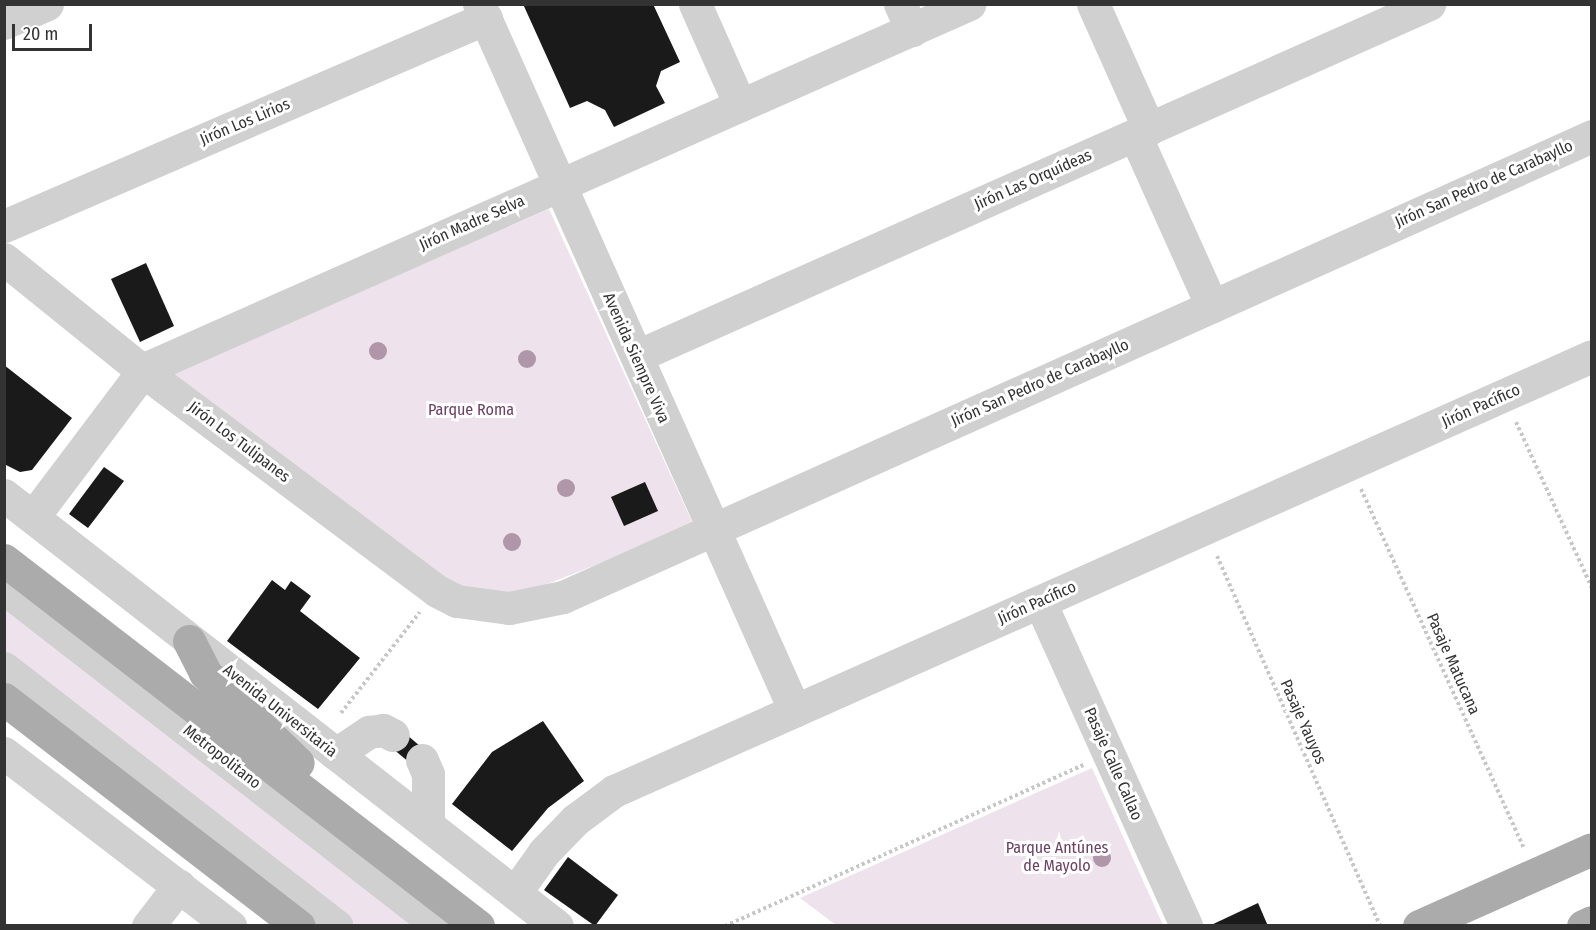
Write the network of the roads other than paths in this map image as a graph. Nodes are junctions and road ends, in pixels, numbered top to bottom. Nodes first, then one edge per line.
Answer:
1 (47, 4) edge
2 (695, 4) edge
3 (969, 4) edge
4 (1093, 4) edge
5 (1429, 4) edge
6 (482, 11) edge
7 (906, 17) edge
8 (4, 23) edge
9 (740, 105) junction
10 (1142, 132) junction
11 (1592, 136) edge
12 (560, 185) junction
13 (4, 226) edge
14 (4, 259) edge
15 (1212, 306) junction
16 (637, 356) junction
17 (1592, 356) edge
18 (143, 371) junction
19 (4, 495) edge
20 (33, 517) junction
21 (714, 529) junction
22 (4, 560) edge
23 (4, 588) edge
24 (1040, 602) junction
25 (484, 607) joint
26 (189, 641) junction
27 (4, 668) edge
28 (4, 699) edge
29 (795, 711) junction
30 (393, 735) dead end
31 (328, 747) junction
32 (4, 753) edge
33 (422, 760) dead end
34 (337, 815) junction
35 (428, 825) junction
36 (1592, 849) edge
37 (179, 886) junction
38 (515, 893) junction
39 (1592, 922) edge
40 (148, 926) edge
41 (230, 926) edge
42 (299, 926) edge
43 (337, 926) edge
44 (439, 926) edge
45 (478, 926) edge
46 (556, 926) edge
47 (1186, 926) edge
48 (1419, 926) edge
49 (1583, 926) edge

1 - 8 street
2 - 9 street
3 - 7 street, Jirón Madre Selva
4 - 10 street
5 - 10 street, Jirón Las Orquídeas
6 - 12 street, Avenida Siempre Viva
6 - 13 street, Jirón Los Lirios
7 - 9 street, Jirón Madre Selva
9 - 12 street, Jirón Madre Selva
10 - 15 street
10 - 16 street, Jirón Las Orquídeas
11 - 15 street, Jirón San Pedro de Carabayllo
12 - 16 street, Avenida Siempre Viva
12 - 18 street, Jirón Madre Selva
14 - 18 street, Jirón Los Tulipanes
15 - 21 street, Jirón San Pedro de Carabayllo
16 - 21 street, Avenida Siempre Viva
17 - 24 street, Jirón Pacífico
18 - 20 street, Jirón Madre Selva
18 - 25 street, Jirón Los Tulipanes
19 - 20 street, Avenida Universitaria
20 - 26 street, Avenida Universitaria
21 - 25 street, Jirón San Pedro de Carabayllo
21 - 29 street, Avenida Siempre Viva
22 - 34 main road
23 - 44 street, Metropolitano
24 - 29 street, Jirón Pacífico
24 - 47 street, Pasaje Calle Callao
26 - 31 street, Avenida Universitaria
26 - 34 main road
27 - 43 street
28 - 42 main road
29 - 38 street, Jirón Pacífico
30 - 31 street
31 - 35 street, Avenida Universitaria
32 - 37 street
33 - 35 street
34 - 45 main road
35 - 38 street, Avenida Universitaria
36 - 48 main road
37 - 40 street
37 - 41 street
38 - 46 street, Avenida Universitaria
39 - 49 main road

